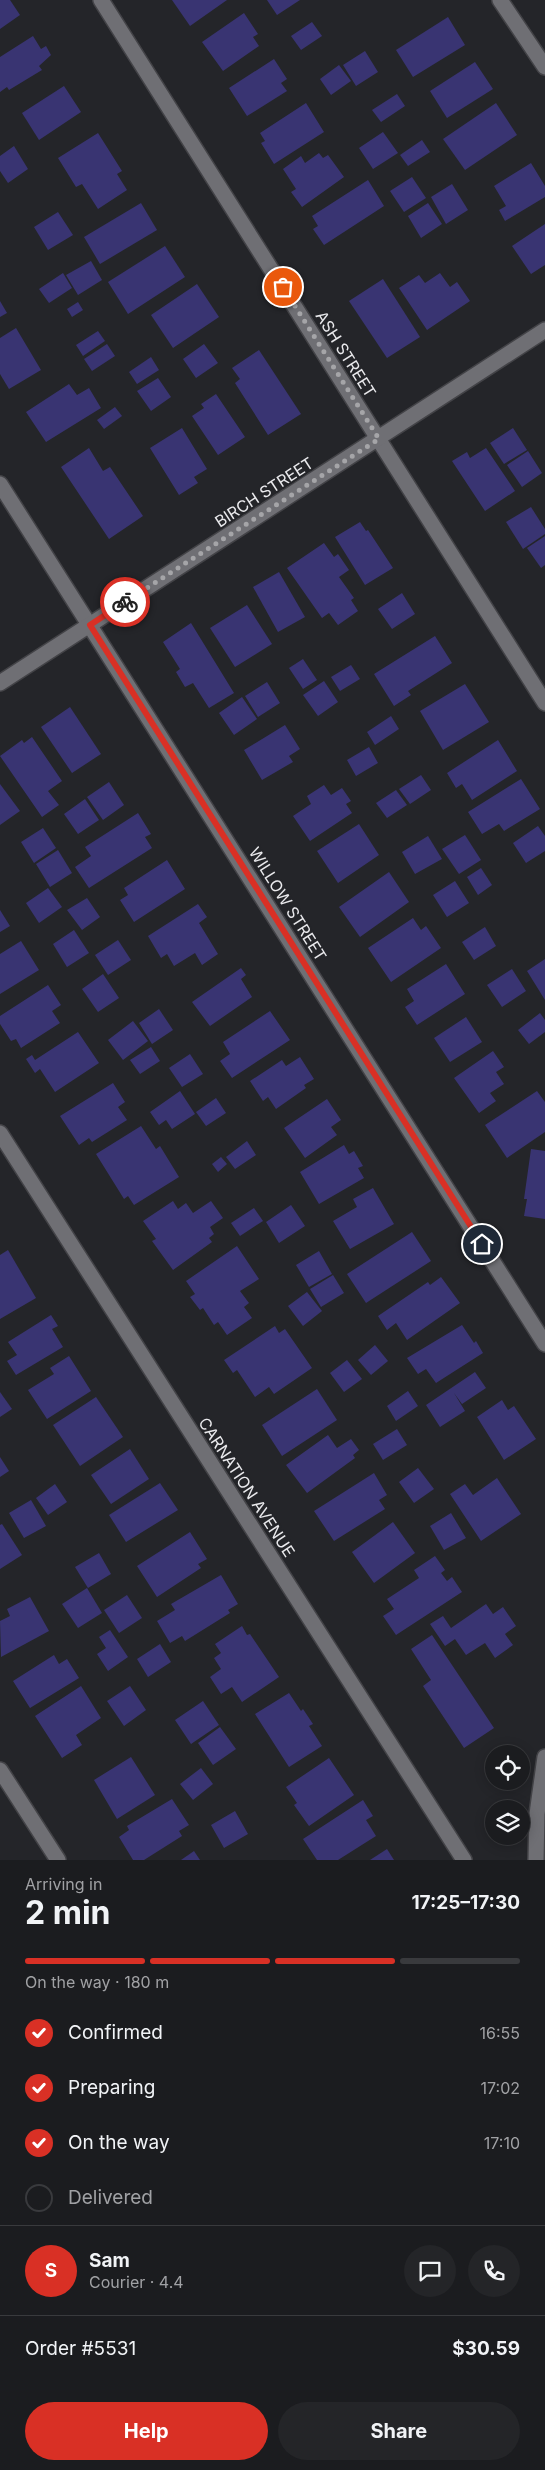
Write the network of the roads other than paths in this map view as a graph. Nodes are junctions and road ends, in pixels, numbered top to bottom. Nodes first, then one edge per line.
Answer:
1 (101, 0) edge
2 (500, 0) edge
3 (544, 63) edge
4 (545, 330) edge
5 (379, 439) junction
6 (0, 484) edge
7 (90, 625) junction
8 (0, 683) edge
9 (545, 703) edge
10 (0, 1133) edge
11 (545, 1344) edge
12 (545, 1757) edge
13 (0, 1770) edge
14 (58, 1860) edge
15 (464, 1860) edge
16 (536, 1860) edge

1 - 5 street, ASH STREET
2 - 3 street
4 - 5 street, BIRCH STREET
5 - 7 street, BIRCH STREET
5 - 9 street, ASH STREET
6 - 7 street, WILLOW STREET
7 - 8 street, BIRCH STREET
7 - 11 street, WILLOW STREET
10 - 15 street, CARNATION AVENUE
12 - 16 street
13 - 14 street

